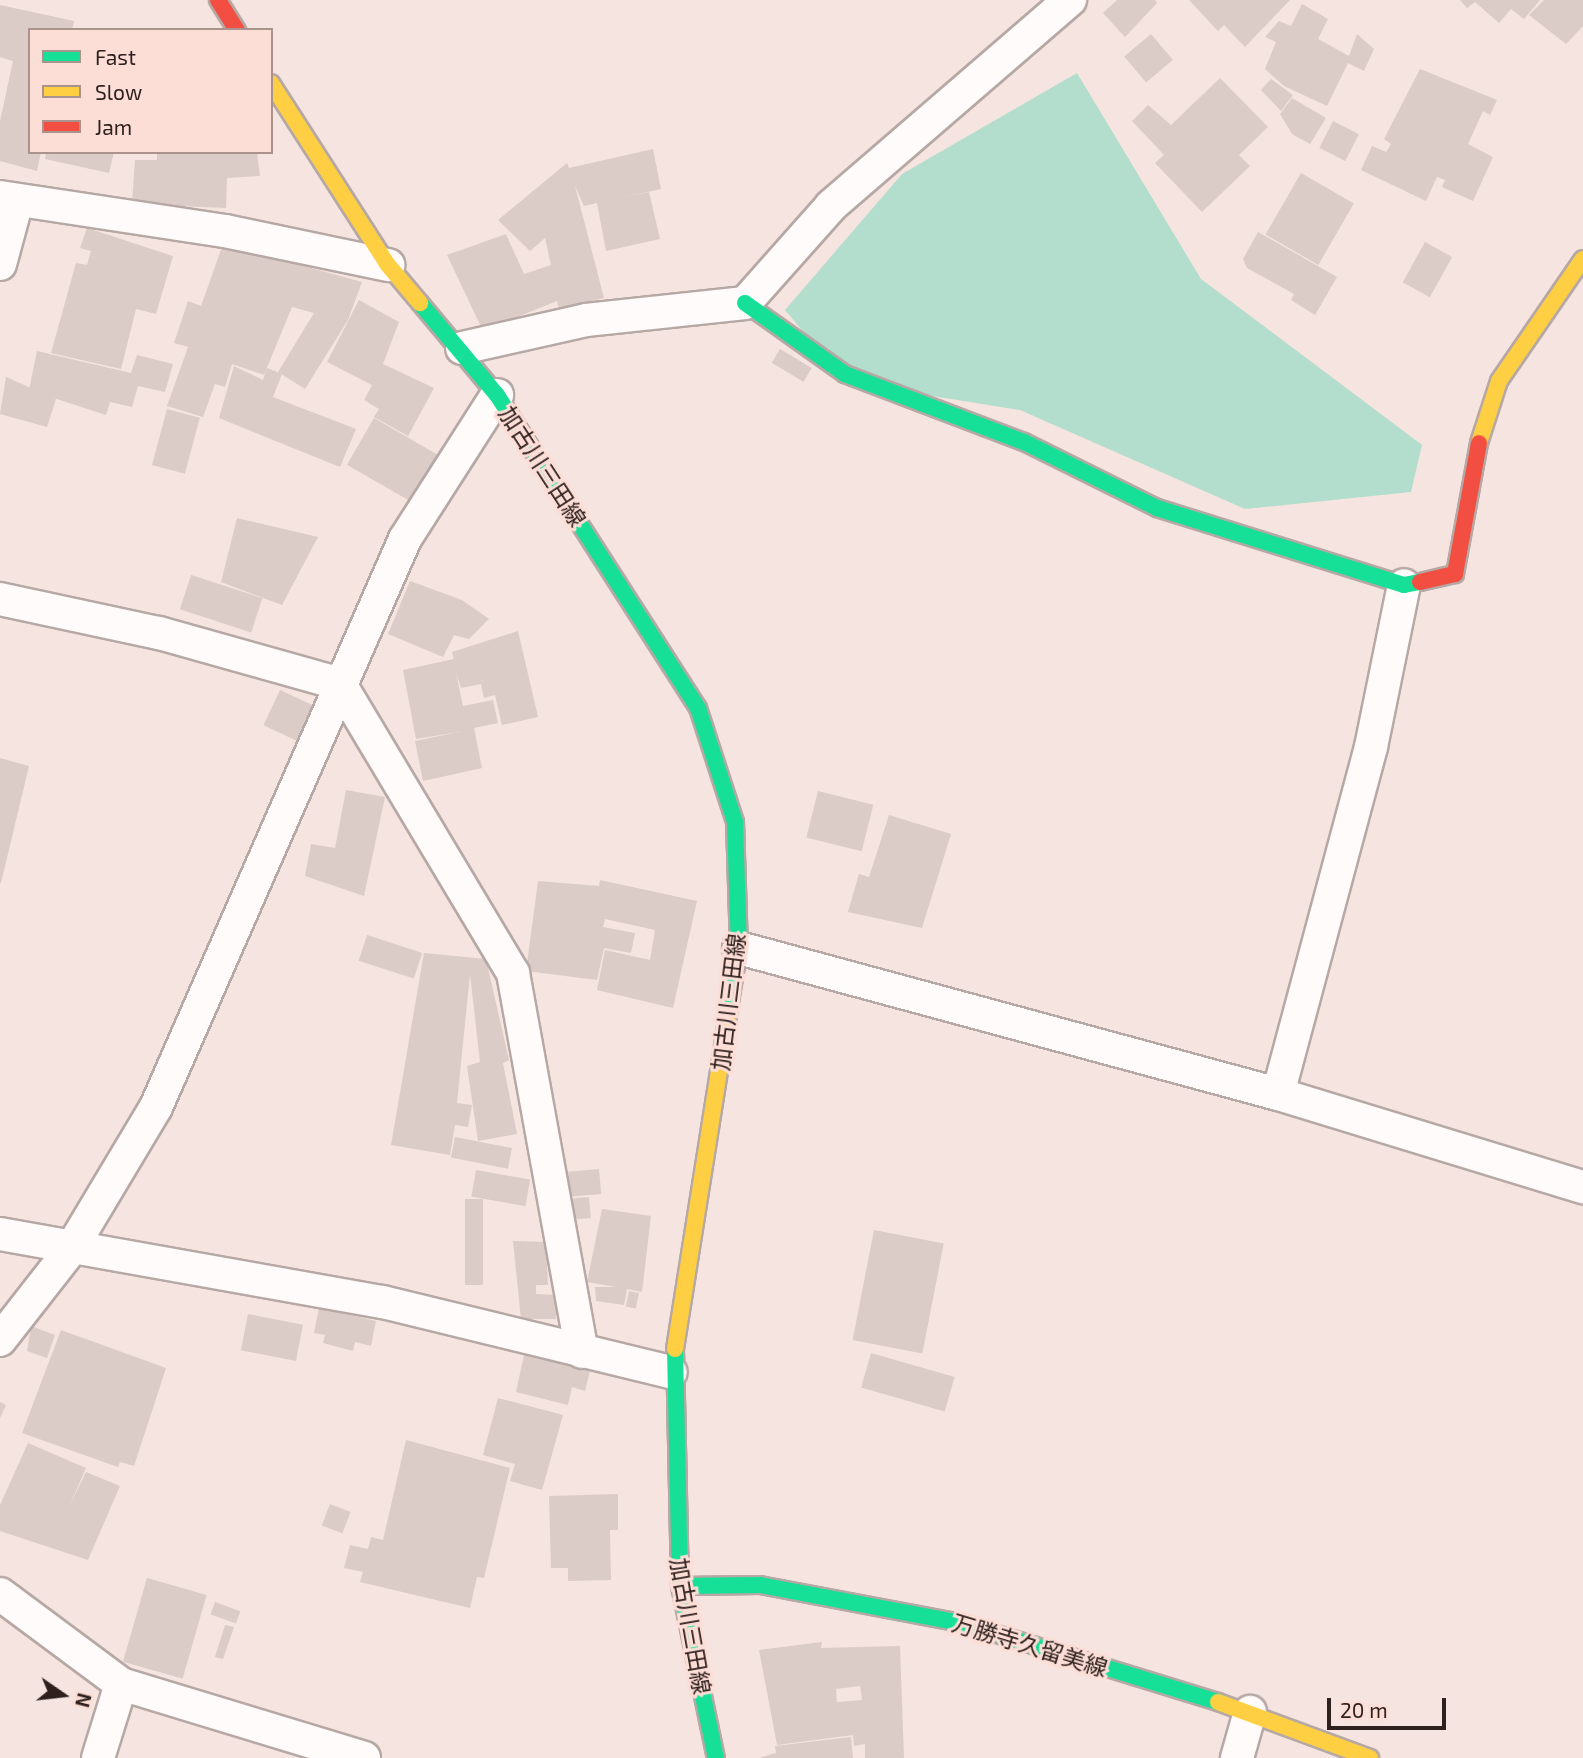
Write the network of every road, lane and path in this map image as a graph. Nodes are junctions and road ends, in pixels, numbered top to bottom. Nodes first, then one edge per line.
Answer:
1 (218, 0) edge
2 (1065, 1) edge
3 (236, 28) edge
4 (273, 86) edge
5 (8, 201) edge
6 (1583, 259) edge
7 (0, 264) edge
8 (388, 265) junction
9 (745, 303) junction
10 (462, 348) junction
11 (497, 395) junction
12 (1404, 585) junction
13 (0, 599) edge
14 (340, 684) junction
15 (739, 948) junction
16 (1278, 1094) junction
17 (1583, 1187) edge
18 (0, 1234) edge
19 (71, 1249) junction
20 (0, 1340) edge
21 (582, 1352) junction
22 (671, 1372) junction
23 (680, 1586) junction
24 (0, 1594) edge
25 (121, 1684) junction
26 (1250, 1712) junction
27 (98, 1758) edge
28 (363, 1758) edge
29 (716, 1758) edge
30 (1237, 1758) edge
31 (1370, 1758) edge

1 - 3 main road
2 - 9 street
4 - 8 main road, 加古川三田線
5 - 7 street
5 - 8 street
6 - 12 main road
8 - 10 main road, 加古川三田線
9 - 10 street
9 - 12 main road
10 - 11 main road, 加古川三田線
11 - 14 street
11 - 15 main road, 加古川三田線
12 - 16 street
13 - 14 street
14 - 19 street
14 - 21 street
15 - 16 street
15 - 22 main road, 加古川三田線
16 - 17 street
18 - 19 street
19 - 20 street
19 - 21 street
21 - 22 street
22 - 23 main road, 加古川三田線
23 - 26 main road, 万勝寺久留美線
23 - 29 main road, 加古川三田線
24 - 25 street
25 - 27 street
25 - 28 street
26 - 30 street
26 - 31 main road, 万勝寺久留美線

